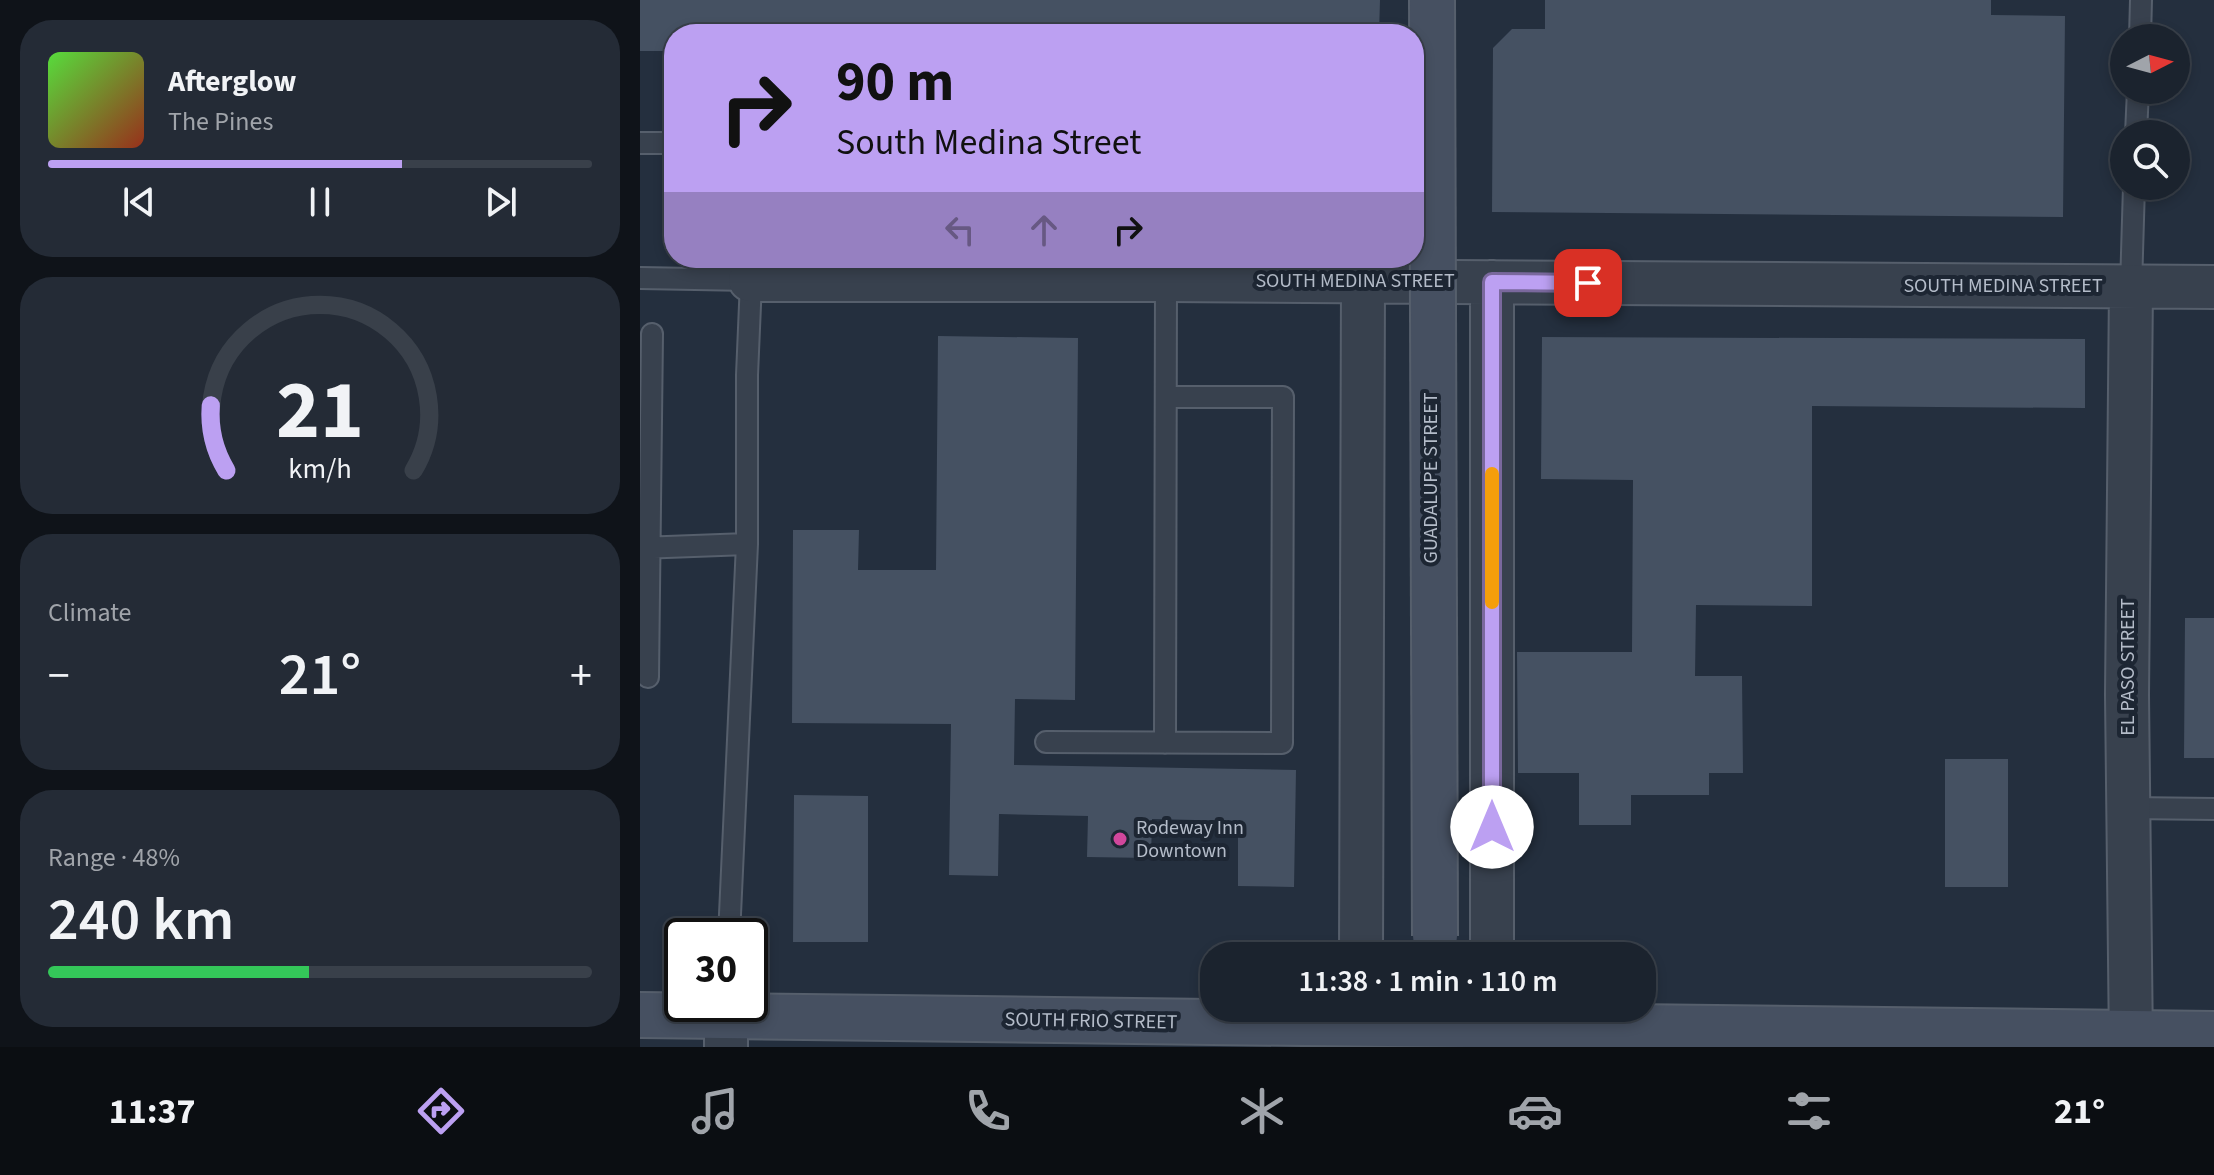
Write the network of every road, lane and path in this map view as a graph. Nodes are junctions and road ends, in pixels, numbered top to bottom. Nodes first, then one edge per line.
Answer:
1 (1432, 0) edge
2 (2141, 0) edge
3 (2140, 24) edge
4 (640, 143) edge
5 (664, 143) edge
6 (2134, 200) edge
7 (751, 269) edge
8 (640, 278) edge
9 (1166, 280) junction
10 (1363, 282) junction
11 (1492, 282) junction
12 (2131, 287) junction
13 (2214, 287) edge
14 (652, 334) dead end
15 (1166, 397) junction
16 (747, 544) junction
17 (645, 548) edge
18 (648, 677) dead end
19 (1046, 742) dead end
20 (1165, 743) junction
21 (2129, 808) junction
22 (2214, 809) edge
23 (730, 918) edge
24 (1361, 942) edge
25 (1434, 942) edge
26 (1492, 942) edge
27 (640, 1015) edge
28 (664, 1017) edge
29 (1200, 1018) edge
30 (768, 1022) edge
31 (1400, 1022) edge
32 (1466, 1022) edge
33 (1608, 1022) edge
34 (1433, 1027) edge
35 (2214, 1034) edge
36 (2131, 1040) edge

1 - 25 main road, GUADALUPE STREET, bridge
2 - 3 lane
4 - 5 lane
6 - 12 lane
7 - 8 lane, SOUTH MEDINA STREET
7 - 9 street, SOUTH MEDINA STREET
7 - 16 lane
9 - 10 street, SOUTH MEDINA STREET
9 - 15 lane
10 - 11 street, SOUTH MEDINA STREET
10 - 24 street
11 - 12 street, SOUTH MEDINA STREET
11 - 26 street
12 - 13 street, SOUTH MEDINA STREET
12 - 21 street, EL PASO STREET
14 - 17 lane
15 - 20 lane
15 - 20 lane
16 - 17 lane
16 - 23 lane
17 - 18 lane
19 - 20 lane
21 - 22 lane
21 - 36 street, EL PASO STREET
27 - 28 main road, SOUTH FRIO STREET
29 - 30 main road, SOUTH FRIO STREET
31 - 34 main road, SOUTH FRIO STREET
32 - 34 main road, SOUTH FRIO STREET
33 - 36 main road, SOUTH FRIO STREET
35 - 36 main road, SOUTH FRIO STREET

